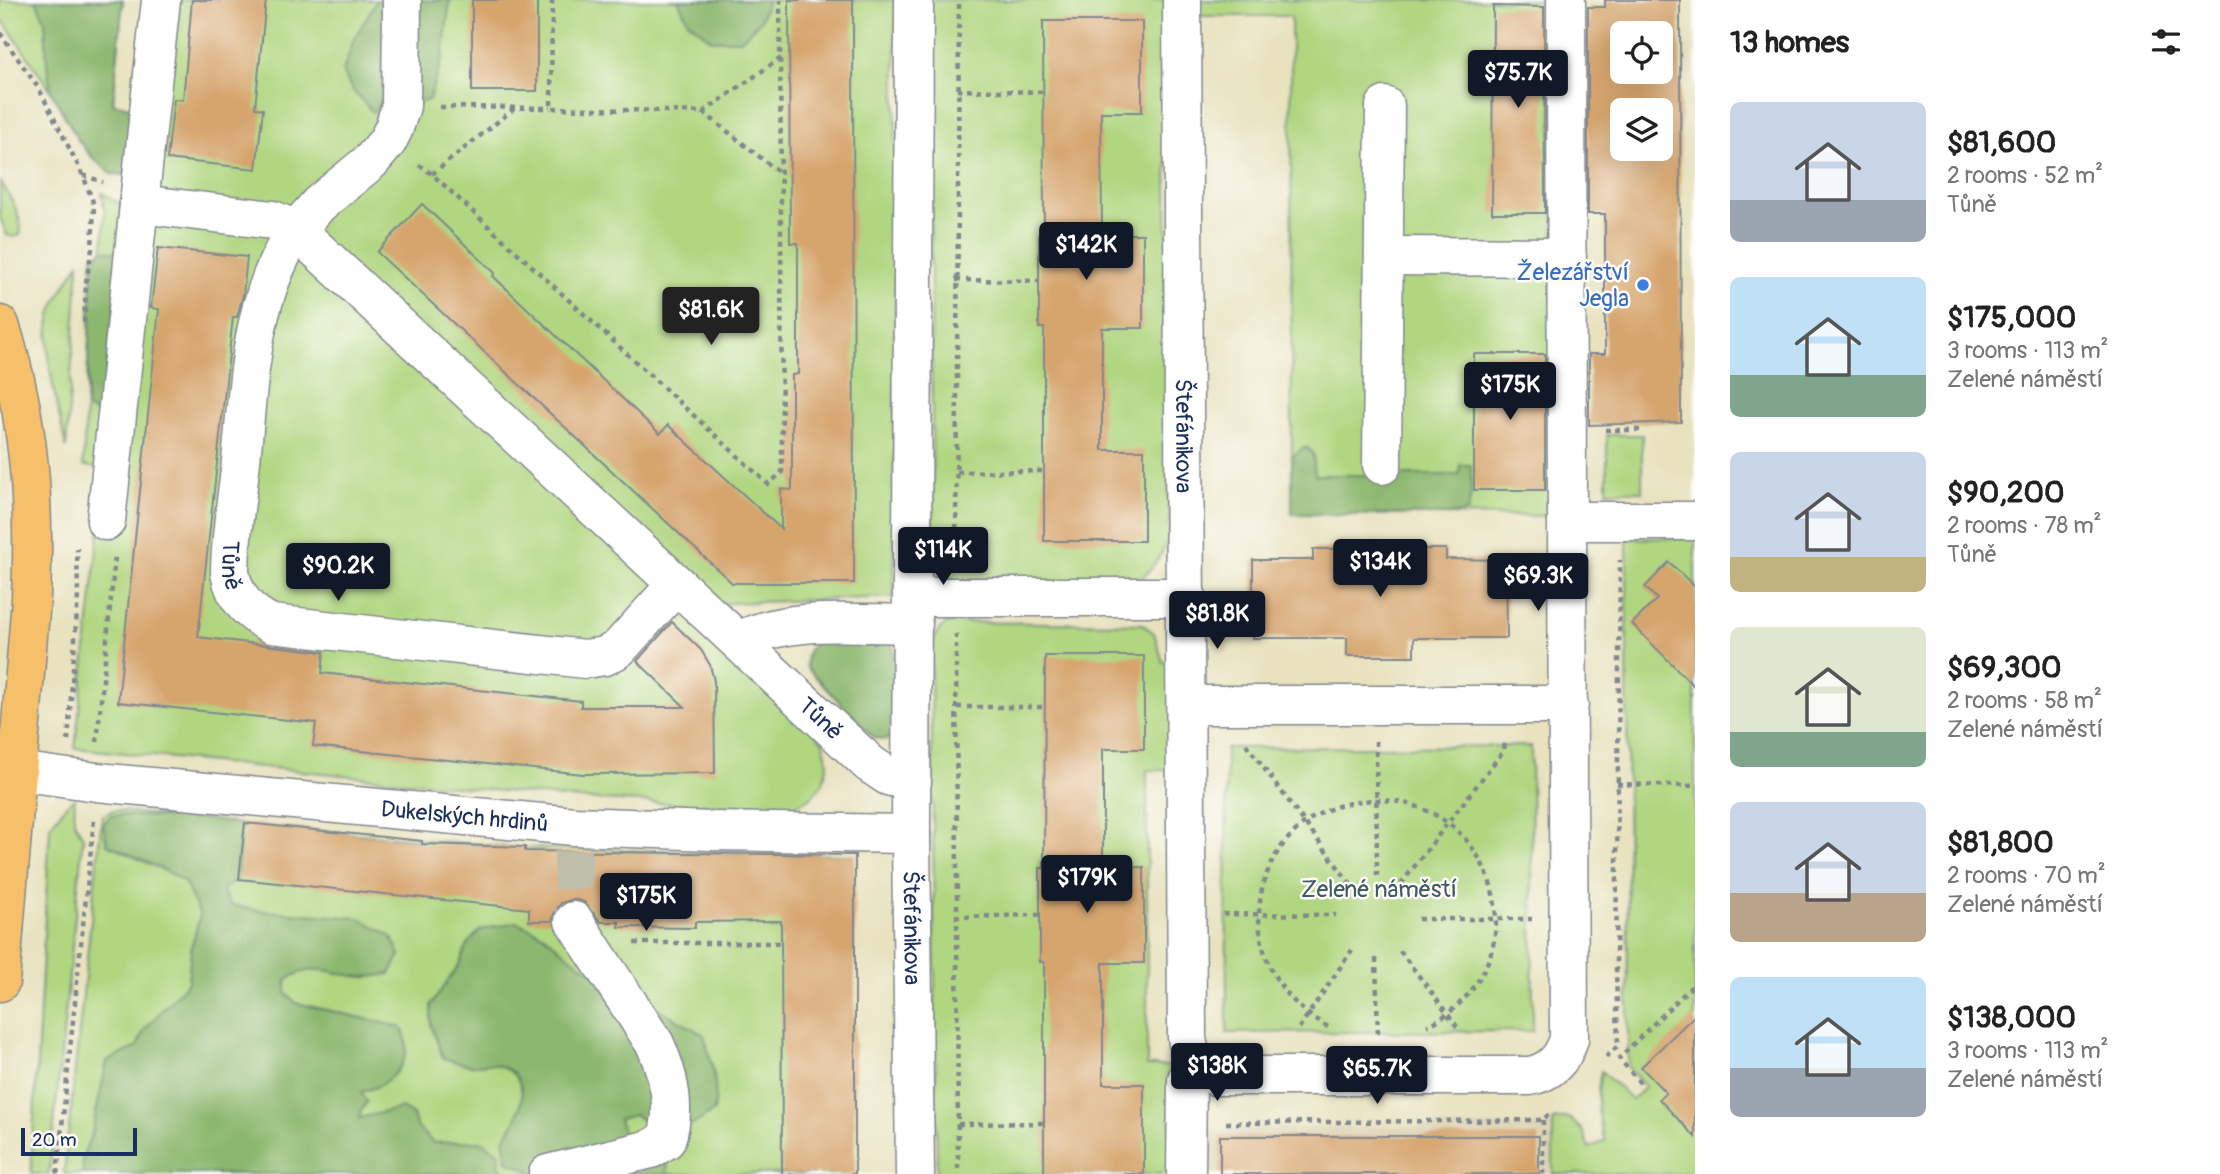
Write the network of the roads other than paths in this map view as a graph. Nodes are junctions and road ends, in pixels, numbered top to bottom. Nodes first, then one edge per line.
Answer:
1 (160, 0) edge
2 (402, 0) edge
3 (914, 0) edge
4 (1182, 0) edge
5 (1566, 0) edge
6 (1385, 106) dead end
7 (139, 204) junction
8 (296, 230) junction
9 (1384, 256) junction
10 (1567, 257) junction
11 (0, 325) edge
12 (1382, 465) dead end
13 (106, 521) dead end
14 (1567, 521) junction
15 (1695, 521) edge
16 (676, 585) junction
17 (1187, 597) junction
18 (913, 611) junction
19 (739, 641) junction
20 (1187, 705) junction
21 (1569, 705) junction
22 (18, 771) junction
23 (912, 782) junction
24 (911, 834) junction
25 (581, 932) tunnel mouth
26 (0, 982) edge
27 (1195, 1064) junction
28 (548, 1174) edge
29 (915, 1174) edge
30 (1186, 1174) edge

1 - 7 street
2 - 8 street, Tůně
3 - 18 street, Štefánikova
4 - 17 street, Štefánikova
5 - 10 street
6 - 9 street
7 - 8 street, Tůně
7 - 13 street
8 - 16 street, Tůně
8 - 16 street, Tůně
9 - 10 street
9 - 12 street
10 - 14 street
11 - 22 main road
14 - 15 street
14 - 21 street
16 - 19 street, Tůně
17 - 18 street
17 - 20 street
18 - 19 street
18 - 23 street, Štefánikova
19 - 23 street, Tůně
20 - 21 street
20 - 27 street
21 - 27 street
22 - 24 street, Dukelských hrdinů
22 - 26 main road
23 - 24 street, Štefánikova
24 - 29 street, Štefánikova
25 - 28 street
27 - 30 street

